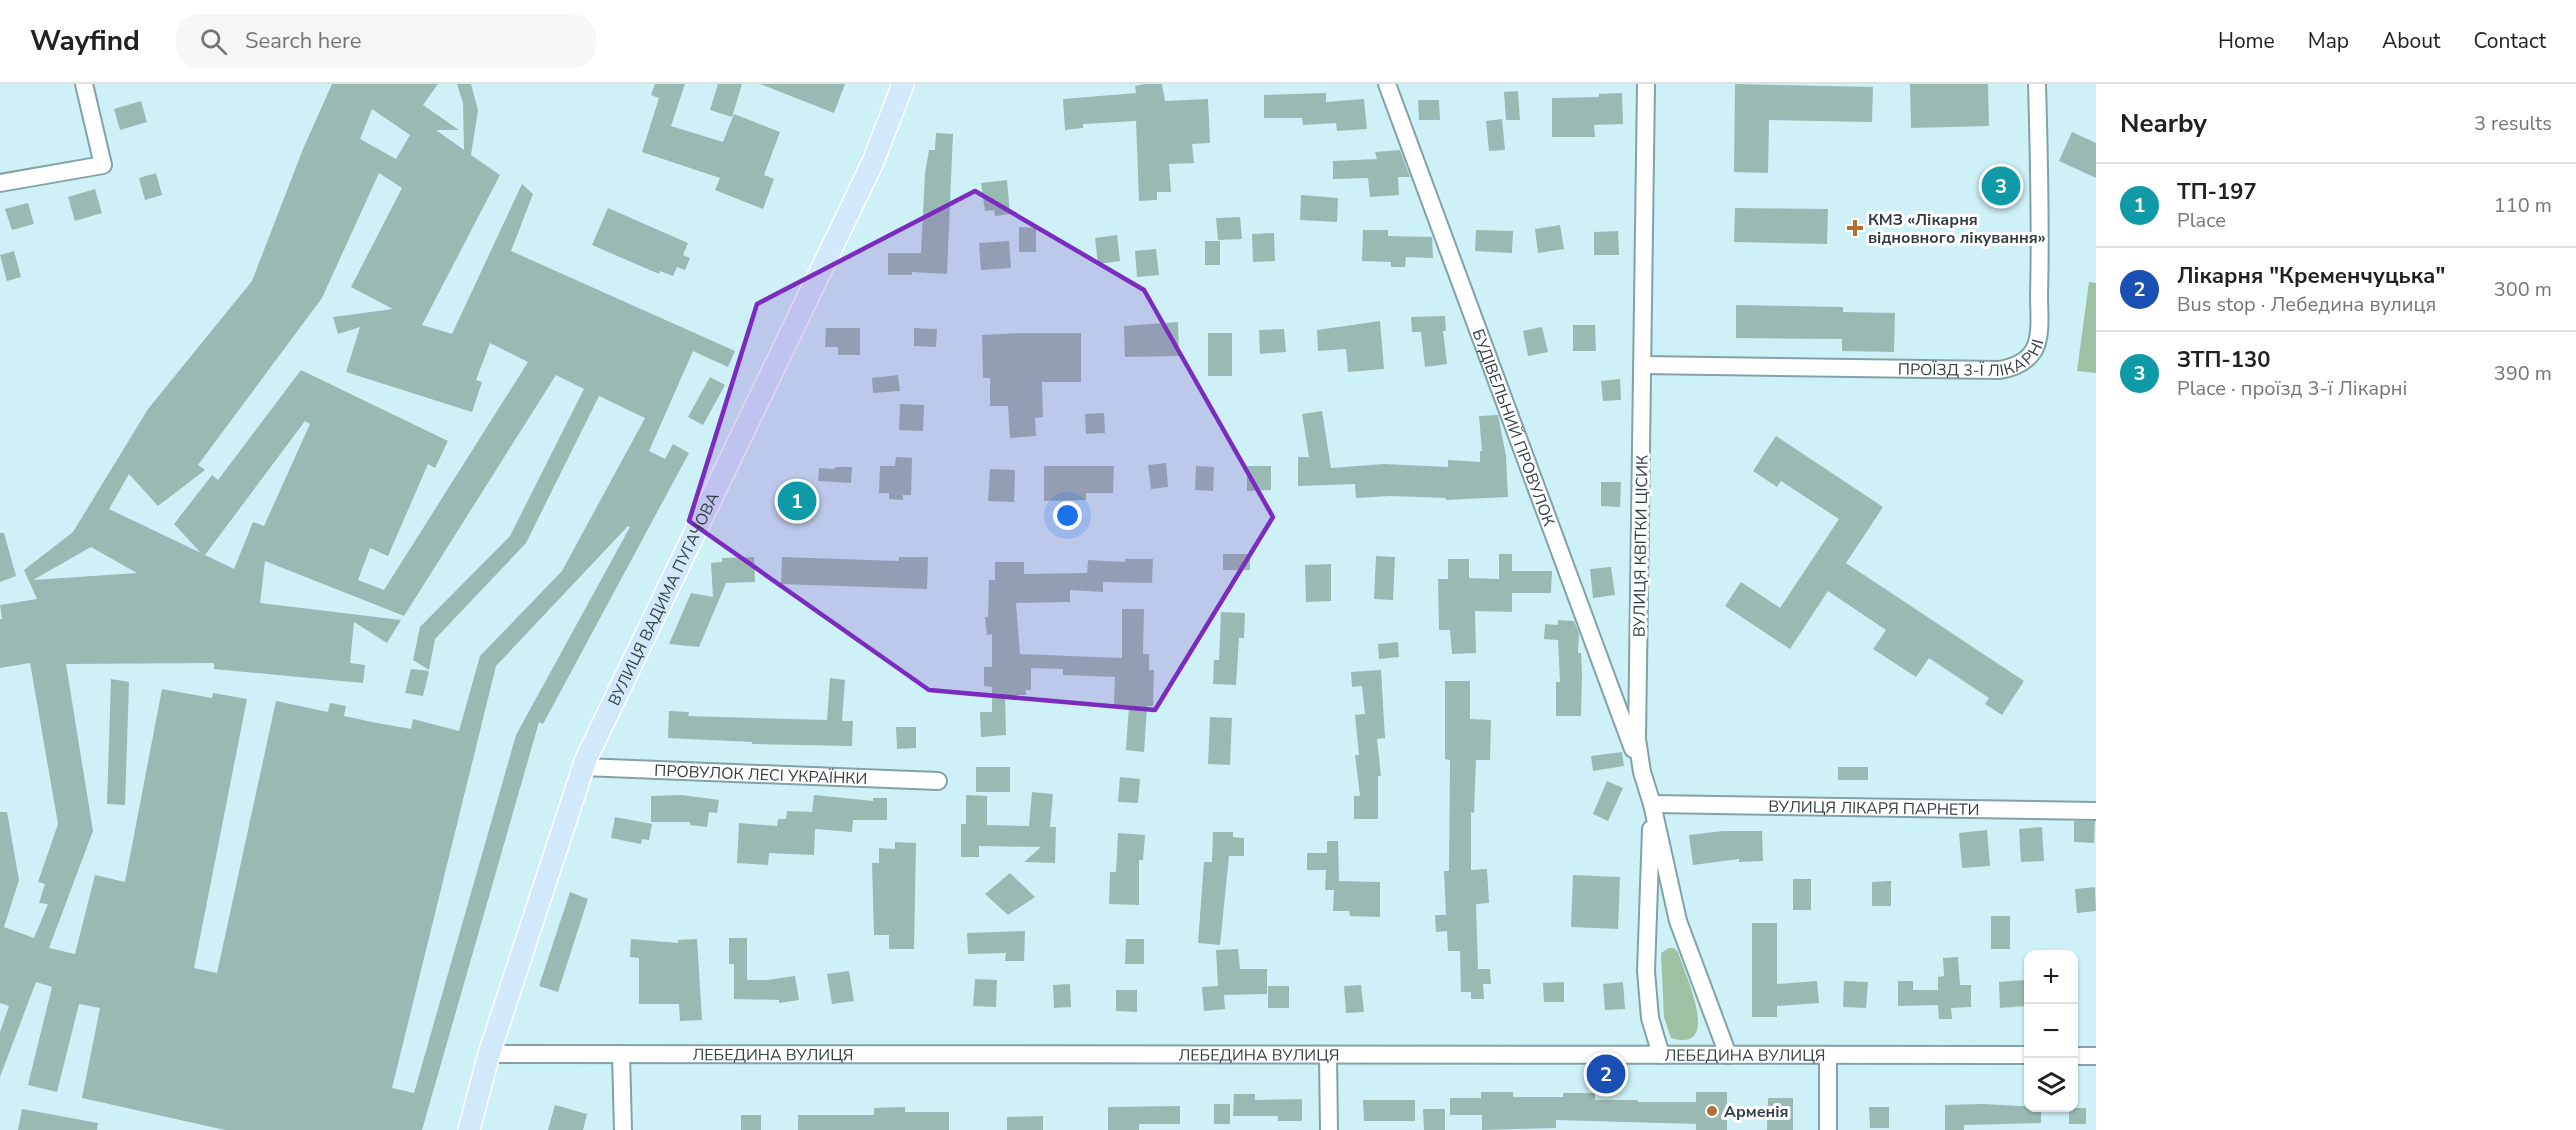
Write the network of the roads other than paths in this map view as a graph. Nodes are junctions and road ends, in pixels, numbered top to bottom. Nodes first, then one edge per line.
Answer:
1 (84, 84) edge
2 (903, 84) edge
3 (1386, 84) edge
4 (1646, 84) edge
5 (2037, 84) edge
6 (0, 183) edge
7 (1643, 365) junction
8 (583, 767) junction
9 (1642, 772) junction
10 (938, 781) dead end
11 (1652, 804) junction
12 (2096, 811) edge
13 (489, 1054) junction
14 (621, 1054) junction
15 (1328, 1055) junction
16 (1660, 1055) junction
17 (1728, 1055) junction
18 (1828, 1055) junction
19 (2024, 1055) edge
20 (2078, 1056) edge
21 (2096, 1056) edge
22 (469, 1130) edge
23 (623, 1130) edge
24 (1329, 1130) edge
25 (1828, 1130) edge

1 - 6 street
2 - 8 main road, ВУЛИЦЯ ВАДИМА ПУГАЧОВА
3 - 9 street, БУДІВЕЛЬНИЙ ПРОВУЛОК
4 - 7 street, ВУЛИЦЯ КВІТКИ ЦІСИК
5 - 7 street, ПРОЇЗД 3-Ї ЛІКАРНІ
7 - 9 street, ВУЛИЦЯ КВІТКИ ЦІСИК
8 - 10 street, ПРОВУЛОК ЛЕСІ УКРАЇНКИ
8 - 13 main road, ВУЛИЦЯ ВАДИМА ПУГАЧОВА
9 - 11 street, ВУЛИЦЯ КВІТКИ ЦІСИК
11 - 12 street, ВУЛИЦЯ ЛІКАРЯ ПАРНЕТИ
11 - 16 street, ВУЛИЦЯ КВІТКИ ЦІСИК
11 - 17 street, ВУЛИЦЯ КВІТКИ ЦІСИК
13 - 14 street, ЛЕБЕДИНА ВУЛИЦЯ
13 - 22 main road, ВУЛИЦЯ ВАДИМА ПУГАЧОВА
14 - 15 street, ЛЕБЕДИНА ВУЛИЦЯ
14 - 23 street
15 - 16 street, ЛЕБЕДИНА ВУЛИЦЯ
15 - 24 street
16 - 17 street, ЛЕБЕДИНА ВУЛИЦЯ
17 - 18 street, ЛЕБЕДИНА ВУЛИЦЯ
18 - 19 street, ЛЕБЕДИНА ВУЛИЦЯ
18 - 25 street
20 - 21 street

